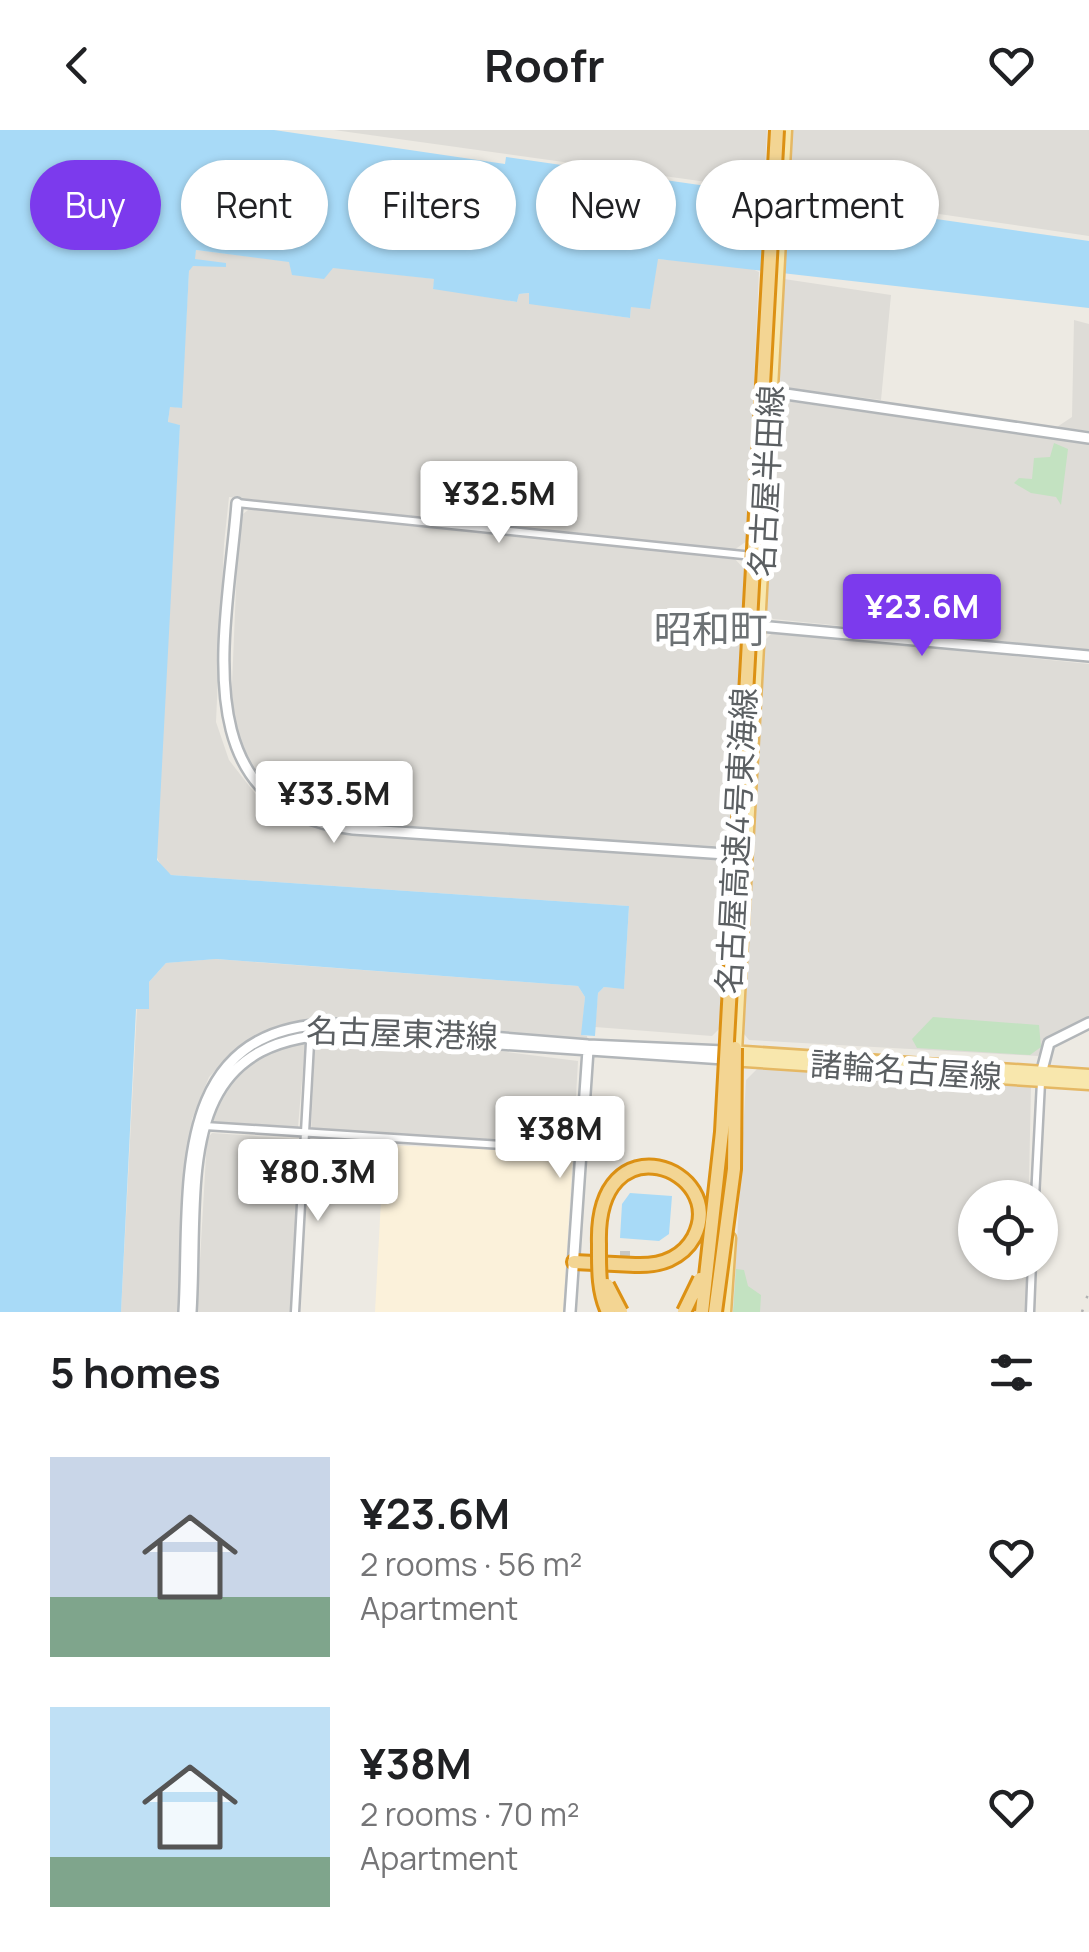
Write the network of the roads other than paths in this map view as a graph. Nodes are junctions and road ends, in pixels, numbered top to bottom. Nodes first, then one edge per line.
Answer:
1 (780, 130) edge
2 (772, 392) junction
3 (1089, 438) edge
4 (237, 503) joint
5 (748, 556) junction
6 (763, 557) junction
7 (760, 626) junction
8 (1089, 656) edge
9 (734, 854) junction
10 (747, 856) junction
11 (1089, 1024) edge
12 (311, 1029) junction
13 (588, 1049) junction
14 (731, 1054) junction
15 (1041, 1076) junction
16 (1089, 1076) edge
17 (1089, 1084) edge
18 (204, 1126) junction
19 (722, 1132) junction
20 (305, 1133) junction
21 (581, 1150) junction
22 (1036, 1180) edge
23 (574, 1258) junction
24 (630, 1259) junction
25 (1031, 1280) edge
26 (188, 1312) edge
27 (294, 1312) edge
28 (570, 1312) edge
29 (608, 1312) edge
30 (621, 1312) edge
31 (684, 1312) edge
32 (702, 1312) edge
33 (712, 1312) edge
34 (725, 1312) edge
35 (1030, 1312) edge

1 - 2 main road, 名古屋半田線
1 - 5 main road, 名古屋半田線, bridge
1 - 14 highway, 名古屋高速4号東海線, bridge
1 - 19 highway, 名古屋高速4号東海線, bridge
2 - 3 street
2 - 6 main road, 名古屋半田線
4 - 5 street
4 - 9 street
5 - 6 street
5 - 9 main road, 名古屋半田線
6 - 7 main road, 名古屋半田線
7 - 8 street
7 - 10 main road, 名古屋半田線
9 - 10 street
9 - 14 main road, 名古屋半田線
10 - 14 main road, 名古屋半田線
11 - 15 street
12 - 13 street, 名古屋東港線
12 - 18 street, 名古屋東港線
12 - 20 street
12 - 26 street, 名古屋東港線
13 - 14 street, 名古屋東港線
13 - 21 street
14 - 15 main road, 諸輪名古屋線
14 - 33 highway, 名古屋高速4号東海線, bridge
14 - 34 main road, 名古屋半田線
15 - 16 main road, 諸輪名古屋線
15 - 17 main road, 諸輪名古屋線
15 - 22 street
18 - 20 street
18 - 26 street, 名古屋東港線
19 - 31 highway, bridge
19 - 32 highway, 名古屋高速4号東海線, bridge
20 - 21 street
20 - 27 street
21 - 23 street
23 - 24 highway
23 - 28 street
24 - 29 highway, bridge
24 - 30 highway, bridge
25 - 35 street

